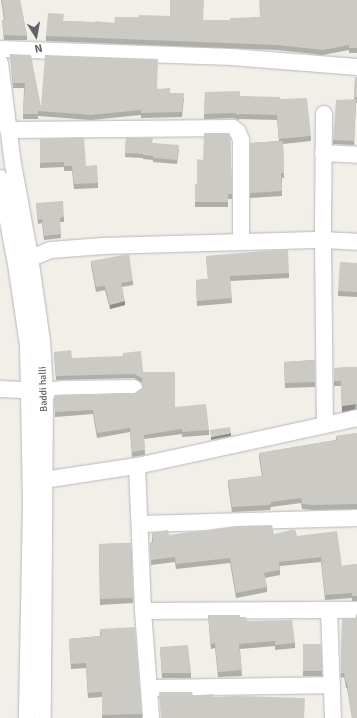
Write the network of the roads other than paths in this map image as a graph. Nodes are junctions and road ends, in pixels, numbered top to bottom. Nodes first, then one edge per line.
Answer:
1 (0, 49) edge
2 (0, 63) edge
3 (357, 67) edge
4 (1, 82) edge
5 (324, 114) dead end
6 (8, 130) junction
7 (323, 152) junction
8 (357, 154) edge
9 (0, 178) edge
10 (323, 240) junction
11 (241, 242) junction
12 (357, 242) edge
13 (23, 261) junction
14 (134, 388) dead end
15 (0, 389) edge
16 (37, 391) junction
17 (357, 418) edge
18 (325, 423) junction
19 (137, 466) junction
20 (44, 480) junction
21 (357, 518) edge
22 (140, 524) junction
23 (329, 610) junction
24 (357, 610) edge
25 (143, 611) junction
26 (332, 684) junction
27 (149, 688) junction
28 (27, 718) edge
29 (43, 718) edge
30 (151, 718) edge
31 (333, 718) edge

1 - 3 street
2 - 4 street, Baddi halli
4 - 6 street, Baddi halli
5 - 7 street
6 - 11 street
6 - 13 street, Baddi halli
7 - 8 street
7 - 10 street
9 - 13 street
10 - 11 street
10 - 12 street
10 - 18 street
11 - 13 street
13 - 16 street, Baddi halli
14 - 16 street
15 - 16 street
16 - 20 street, Baddi halli
16 - 28 street
17 - 18 street
18 - 19 street
19 - 20 street
19 - 22 street
20 - 29 street, Baddi halli
21 - 22 street
22 - 25 street
23 - 24 street
23 - 25 street
23 - 26 street
25 - 27 street
26 - 27 street
26 - 31 street
27 - 30 street

